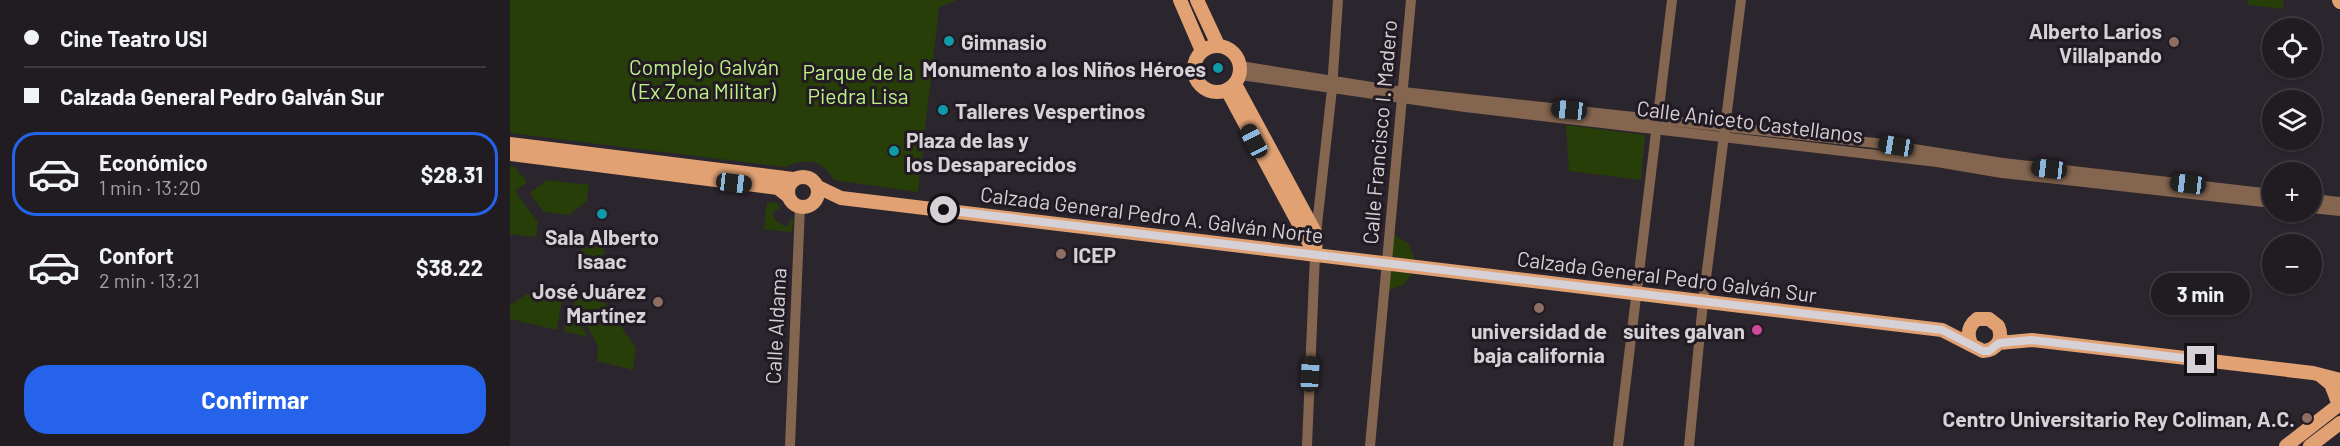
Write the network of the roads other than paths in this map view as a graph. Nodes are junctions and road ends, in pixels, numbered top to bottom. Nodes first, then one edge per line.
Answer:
1 (1180, 0) edge
2 (1197, 0) edge
3 (1338, 0) edge
4 (1411, 0) edge
5 (1672, 0) edge
6 (1741, 0) edge
7 (1218, 45) junction
8 (1202, 51) junction
9 (1236, 79) junction
10 (1332, 85) junction
11 (1402, 96) junction
12 (1657, 124) junction
13 (1726, 125) junction
14 (1724, 138) junction
15 (510, 144) edge
16 (510, 154) edge
17 (793, 179) junction
18 (2262, 193) edge
19 (817, 194) junction
20 (788, 196) junction
21 (2322, 200) edge
22 (2262, 202) edge
23 (2340, 202) edge
24 (800, 207) junction
25 (2322, 209) edge
26 (2340, 211) edge
27 (1311, 236) junction
28 (1309, 254) junction
29 (1387, 264) junction
30 (1637, 294) junction
31 (1702, 302) junction
32 (1972, 323) junction
33 (1998, 326) junction
34 (1942, 330) junction
35 (2032, 340) junction
36 (1999, 343) junction
37 (1971, 344) junction
38 (2340, 370) edge
39 (2316, 374) junction
40 (2340, 380) edge
41 (2339, 405) edge
42 (2340, 423) edge
43 (790, 446) edge
44 (1307, 446) edge
45 (1370, 446) edge
46 (1618, 446) edge
47 (1689, 446) edge
48 (2286, 446) edge
49 (2310, 446) edge

1 - 8 main road
2 - 7 main road
3 - 10 street
4 - 11 street, Calle Francisco I. Madero
5 - 12 street
6 - 13 street
7 - 8 main road
7 - 9 main road
8 - 9 main road
9 - 10 street, Calle Aniceto Castellanos
9 - 27 main road
10 - 11 street, Calle Aniceto Castellanos
10 - 27 street
11 - 12 street, Calle Aniceto Castellanos
11 - 29 street, Calle Francisco I. Madero
12 - 13 street, Calle Aniceto Castellanos
12 - 14 street, Calle Aniceto Castellanos
12 - 30 street
13 - 14 street
13 - 18 street, Calle Aniceto Castellanos
14 - 22 street, Calle Aniceto Castellanos
14 - 31 street
15 - 17 main road, Calzada General Pedro A. Galván Norte
16 - 20 main road
17 - 19 main road, Calzada General Pedro A. Galván Norte
17 - 20 main road
19 - 24 main road, Calzada General Pedro A. Galván Norte
19 - 28 main road, Calzada General Pedro A. Galván Norte
20 - 24 main road
21 - 23 street
24 - 43 street, Calle Aldama
25 - 26 street
27 - 28 main road
28 - 29 main road, Calzada General Pedro A. Galván Norte
28 - 44 street
29 - 30 main road, Calzada General Pedro Galván Sur
29 - 45 street, Calle Francisco I. Madero
30 - 31 main road, Calzada General Pedro Galván Sur
30 - 46 street
31 - 34 main road, Calzada General Pedro Galván Sur
31 - 47 street
32 - 33 main road
32 - 34 main road, Calzada General Pedro Galván Sur
32 - 37 main road
33 - 35 main road
33 - 36 main road
34 - 37 main road, Calzada General Pedro Galván Sur
35 - 36 main road
35 - 39 main road
36 - 37 main road
38 - 39 main road
39 - 40 main road
39 - 41 main road
41 - 48 main road
42 - 49 main road

